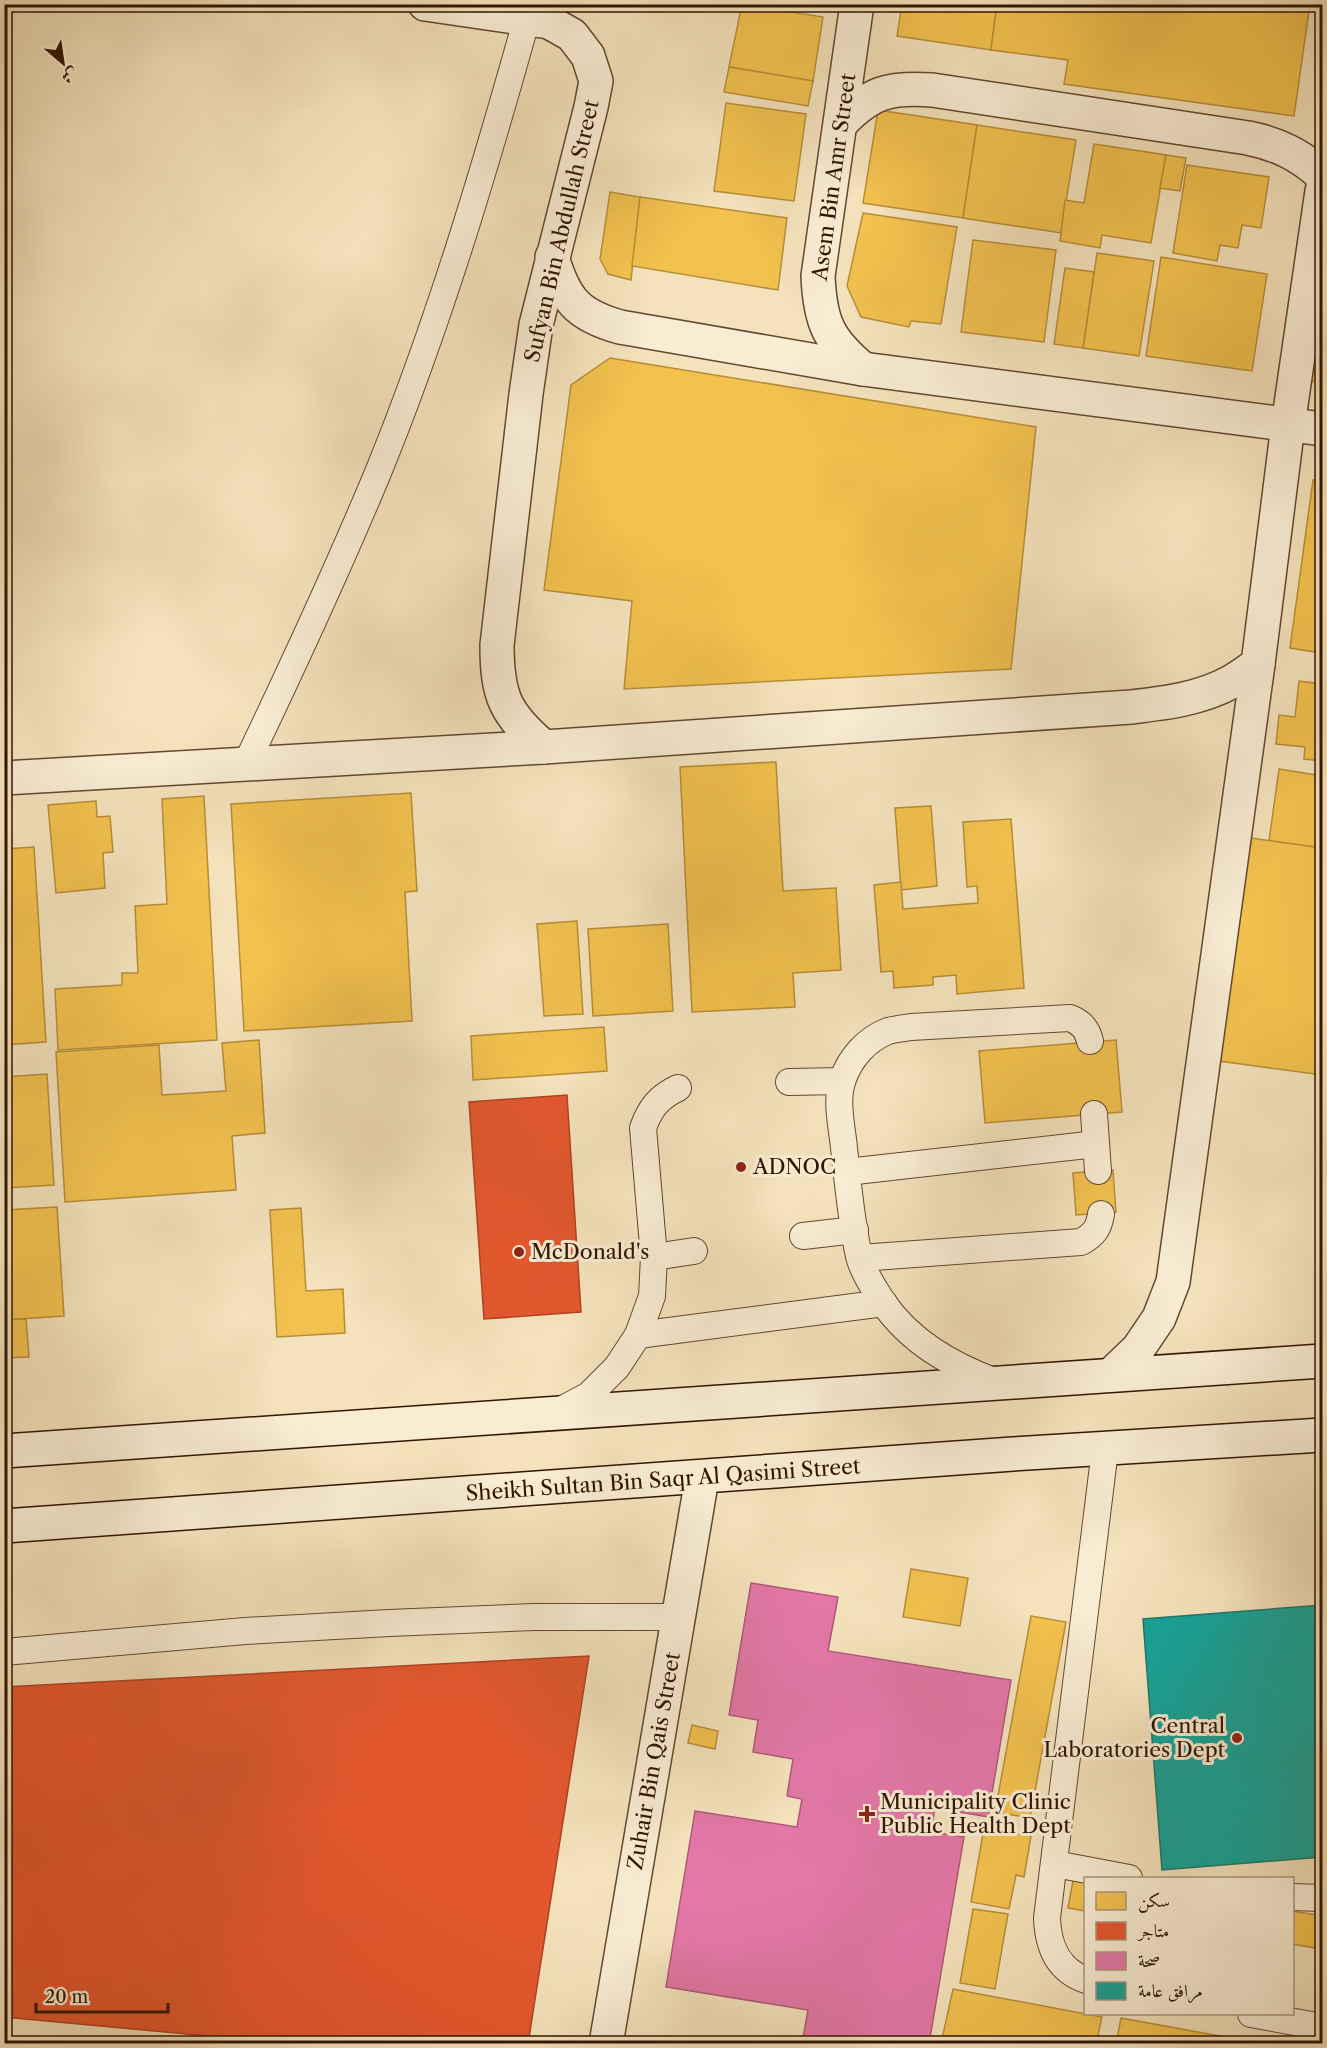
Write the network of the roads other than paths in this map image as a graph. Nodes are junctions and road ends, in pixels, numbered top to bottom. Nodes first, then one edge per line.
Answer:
1 (425, 4) edge
2 (857, 4) edge
3 (528, 11) edge
4 (841, 123) junction
5 (1323, 175) edge
6 (1323, 191) edge
7 (552, 257) junction
8 (863, 369) junction
9 (1288, 425) junction
10 (1323, 429) edge
11 (1258, 664) junction
12 (544, 747) junction
13 (246, 764) junction
14 (4, 778) edge
15 (1090, 1041) dead end
16 (842, 1081) junction
17 (789, 1082) dead end
18 (678, 1088) dead end
19 (1094, 1114) dead end
20 (1096, 1144) junction
21 (1098, 1171) dead end
22 (847, 1172) junction
23 (1101, 1214) dead end
24 (855, 1230) junction
25 (803, 1236) dead end
26 (694, 1251) dead end
27 (654, 1257) junction
28 (860, 1258) junction
29 (884, 1303) junction
30 (638, 1335) junction
31 (1323, 1360) edge
32 (1111, 1375) junction
33 (999, 1383) junction
34 (556, 1413) junction
35 (1323, 1435) edge
36 (1105, 1450) junction
37 (4, 1451) edge
38 (702, 1478) junction
39 (4, 1526) edge
40 (679, 1617) junction
41 (4, 1652) edge
42 (1054, 1864) junction
43 (1125, 1877) edge
44 (1294, 1897) edge
45 (1323, 1898) edge
46 (1084, 1979) edge
47 (1261, 2015) edge
48 (1323, 2027) edge
49 (611, 2042) edge

1 - 3 street, Sufyan Bin Abdullah Street
2 - 4 street, Asem Bin Amr Street
3 - 7 street, Sufyan Bin Abdullah Street
3 - 13 lane
4 - 5 street
4 - 8 street, Asem Bin Amr Street
6 - 9 street
7 - 8 street
7 - 12 street, Sufyan Bin Abdullah Street
8 - 9 street
9 - 10 street
9 - 11 street
11 - 12 street
11 - 32 street
12 - 13 street
13 - 14 street
15 - 16 lane
16 - 17 lane
16 - 22 lane
18 - 27 lane
19 - 20 lane
20 - 21 lane
20 - 22 lane
22 - 24 lane
23 - 28 lane
24 - 25 lane
24 - 28 lane
26 - 27 lane
27 - 30 lane
28 - 29 lane
29 - 30 lane
29 - 33 lane
30 - 34 lane
31 - 32 street
32 - 33 street
33 - 34 street
34 - 37 street
35 - 36 street, Sheikh Sultan Bin Saqr Al Qasimi Street
36 - 38 street, Sheikh Sultan Bin Saqr Al Qasimi Street
36 - 42 lane
38 - 39 street, Sheikh Sultan Bin Saqr Al Qasimi Street
38 - 40 street, Zuhair Bin Qais Street
40 - 41 lane
40 - 49 street, Zuhair Bin Qais Street
42 - 43 lane
42 - 46 lane
44 - 45 lane
47 - 48 lane

